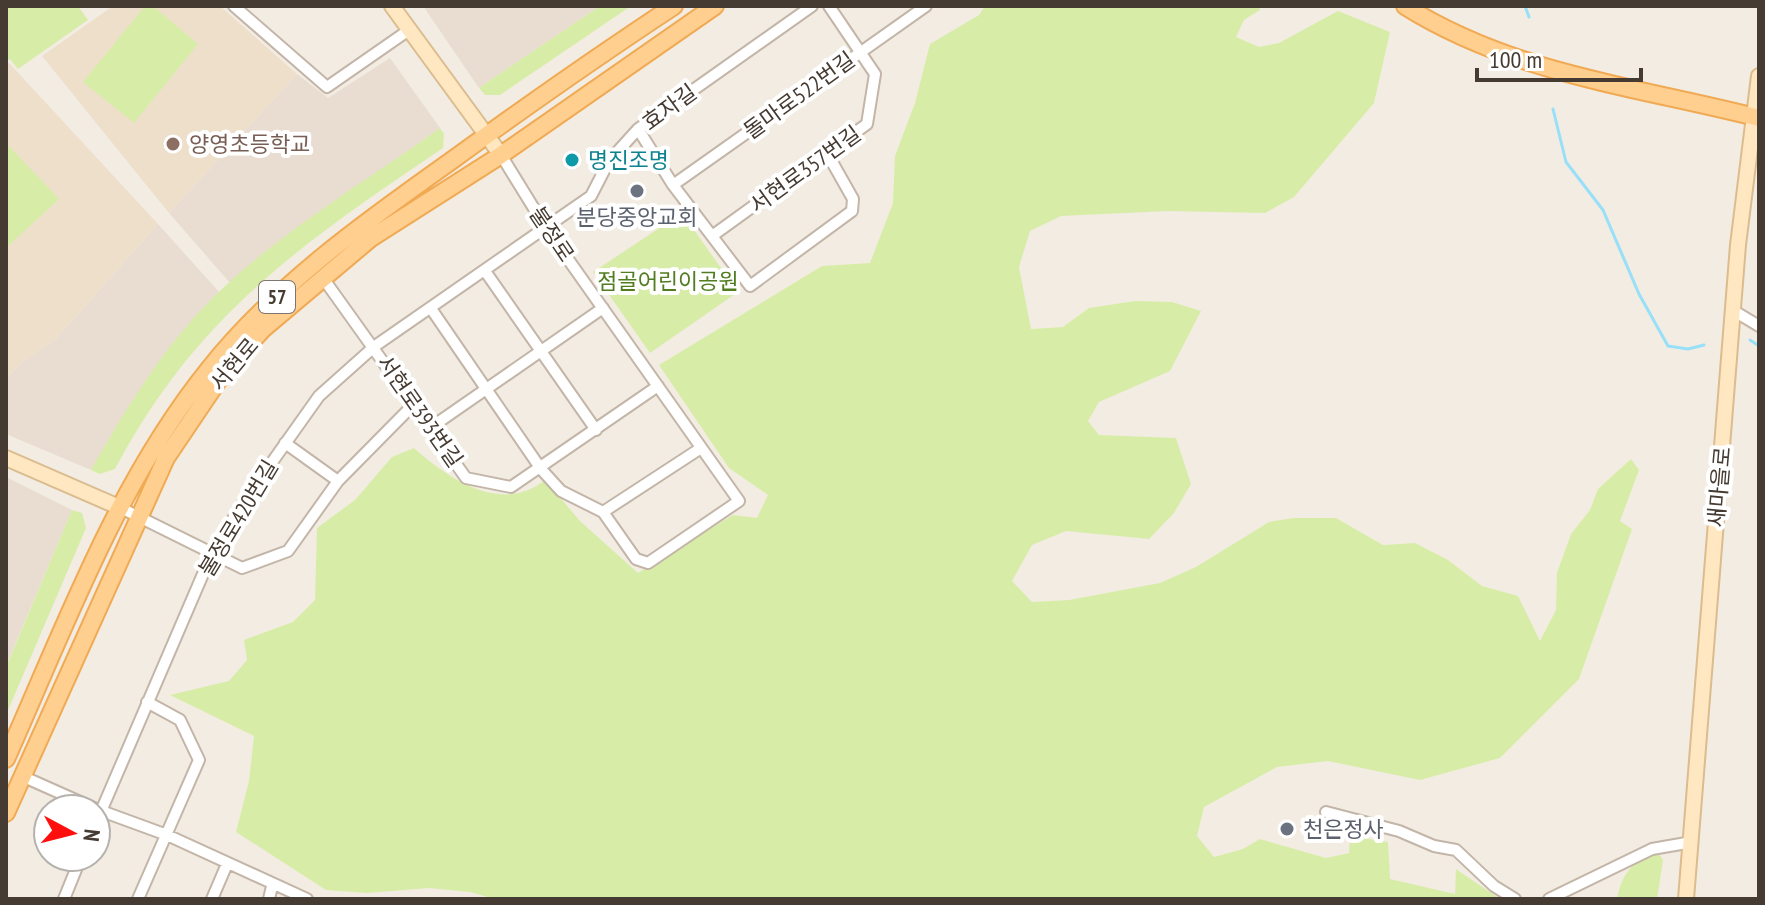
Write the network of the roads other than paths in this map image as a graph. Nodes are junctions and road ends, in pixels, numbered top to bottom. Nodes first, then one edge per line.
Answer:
1 (234, 6) edge
2 (392, 6) edge
3 (674, 6) edge
4 (715, 6) edge
5 (812, 6) edge
6 (829, 6) edge
7 (926, 6) edge
8 (1405, 6) edge
9 (409, 30) junction
10 (860, 51) junction
11 (1759, 76) edge
12 (1756, 117) edge
13 (638, 129) junction
14 (486, 136) junction
15 (827, 153) junction
16 (501, 155) junction
17 (673, 185) junction
18 (546, 228) junction
19 (712, 236) junction
20 (485, 271) junction
21 (323, 278) junction
22 (603, 308) junction
23 (432, 310) junction
24 (1734, 311) junction
25 (1759, 326) edge
26 (375, 346) junction
27 (540, 351) junction
28 (658, 386) junction
29 (487, 388) junction
30 (414, 404) junction
31 (430, 428) junction
32 (596, 430) junction
33 (285, 443) junction
34 (701, 448) junction
35 (6, 458) edge
36 (541, 469) junction
37 (338, 481) junction
38 (121, 508) junction
39 (603, 512) junction
40 (138, 517) junction
41 (212, 553) junction
42 (147, 702) junction
43 (6, 759) edge
44 (24, 777) junction
45 (60, 793) edge
46 (106, 793) edge
47 (1326, 812) dead end
48 (6, 813) edge
49 (112, 815) edge
50 (167, 835) junction
51 (1692, 842) junction
52 (227, 864) junction
53 (75, 873) edge
54 (272, 886) junction
55 (64, 899) edge
56 (138, 899) edge
57 (212, 899) edge
58 (269, 899) edge
59 (307, 899) edge
60 (1515, 899) edge
61 (1549, 899) edge
62 (1686, 899) edge

1 - 9 street
2 - 9 street, 불정로
3 - 14 main road, 서현로 / 57
4 - 16 main road, 서현로 / 57
5 - 13 street, 효자길
6 - 10 street, 서현로357번길
7 - 10 street, 돌마로522번길
8 - 12 main road
9 - 14 street, 불정로
10 - 15 street, 서현로357번길
10 - 17 street, 돌마로522번길
11 - 12 street, 새마을로
12 - 24 street, 새마을로
13 - 17 street
13 - 18 street, 효자길
14 - 16 street, 불정로
14 - 38 main road, 서현로 / 57
15 - 19 street, 서현로357번길
15 - 19 street
16 - 18 street, 불정로
16 - 21 main road, 서현로 / 57
17 - 19 street
18 - 20 street, 불정로420번길
18 - 22 street, 불정로
20 - 23 street, 불정로420번길
20 - 27 street
21 - 26 street, 서현로393번길
21 - 40 main road, 서현로 / 57
22 - 27 street
22 - 28 street, 불정로
23 - 26 street, 불정로420번길
23 - 29 street
24 - 25 street
24 - 51 street, 새마을로
26 - 30 street, 서현로393번길
26 - 33 street, 불정로420번길
27 - 29 street
27 - 32 street
28 - 32 street, 서현로393번길
28 - 34 street, 불정로
29 - 31 street
29 - 36 street
30 - 31 street, 서현로393번길
30 - 37 street
31 - 36 street, 서현로393번길
32 - 36 street, 서현로393번길
33 - 37 street
33 - 41 street, 불정로420번길
34 - 39 street
34 - 39 street, 불정로
35 - 38 street
36 - 39 street
37 - 41 street
38 - 40 street
38 - 43 main road, 서현로 / 57
40 - 41 street
40 - 44 main road, 서현로 / 57
41 - 42 street, 불정로420번길
42 - 46 street, 불정로420번길
42 - 50 street
44 - 45 street
44 - 48 main road, 서현로 / 57
47 - 60 street
49 - 50 street
50 - 52 street
50 - 56 street
51 - 61 street
51 - 62 street, 새마을로
52 - 54 street
52 - 57 street
53 - 55 street
54 - 58 street
54 - 59 street

